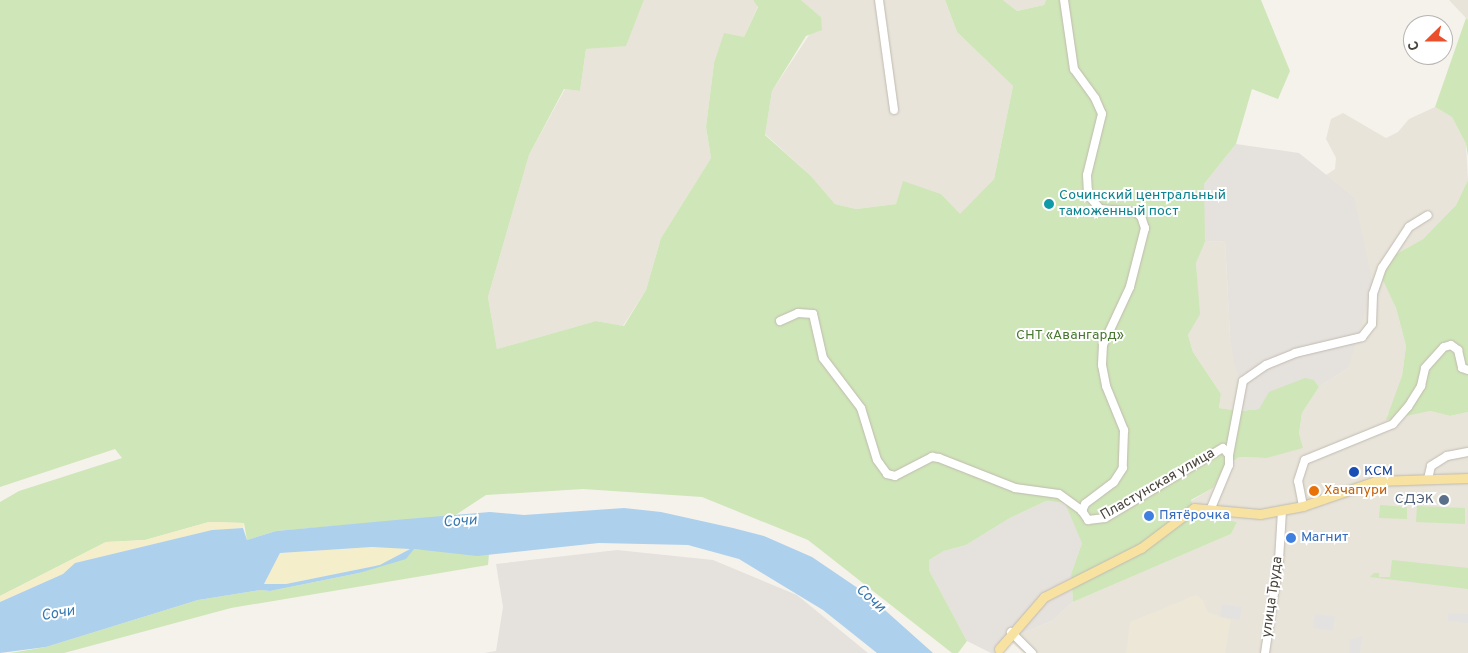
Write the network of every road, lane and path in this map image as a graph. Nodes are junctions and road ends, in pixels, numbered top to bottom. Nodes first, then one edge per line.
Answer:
1 (881, 0) edge
2 (1064, 0) edge
3 (894, 110) dead end
4 (1428, 216) dead end
5 (780, 321) dead end
6 (1468, 370) edge
7 (1468, 452) edge
8 (1229, 455) junction
9 (1428, 478) junction
10 (1468, 478) edge
11 (1303, 506) junction
12 (1211, 508) junction
13 (1082, 511) junction
14 (1282, 511) junction
15 (1011, 632) junction
16 (998, 651) edge
17 (1032, 653) edge
18 (1265, 653) edge

1 - 3 street
2 - 13 street, Пластунская улица
4 - 8 street, Пластунская улица
5 - 13 street
6 - 11 street
7 - 9 street
8 - 12 street, Пластунская улица
8 - 13 street, Пластунская улица
9 - 10 main road
9 - 11 main road
11 - 14 main road
12 - 14 main road
12 - 15 main road
14 - 18 street, улица Труда
15 - 16 main road
15 - 17 street

